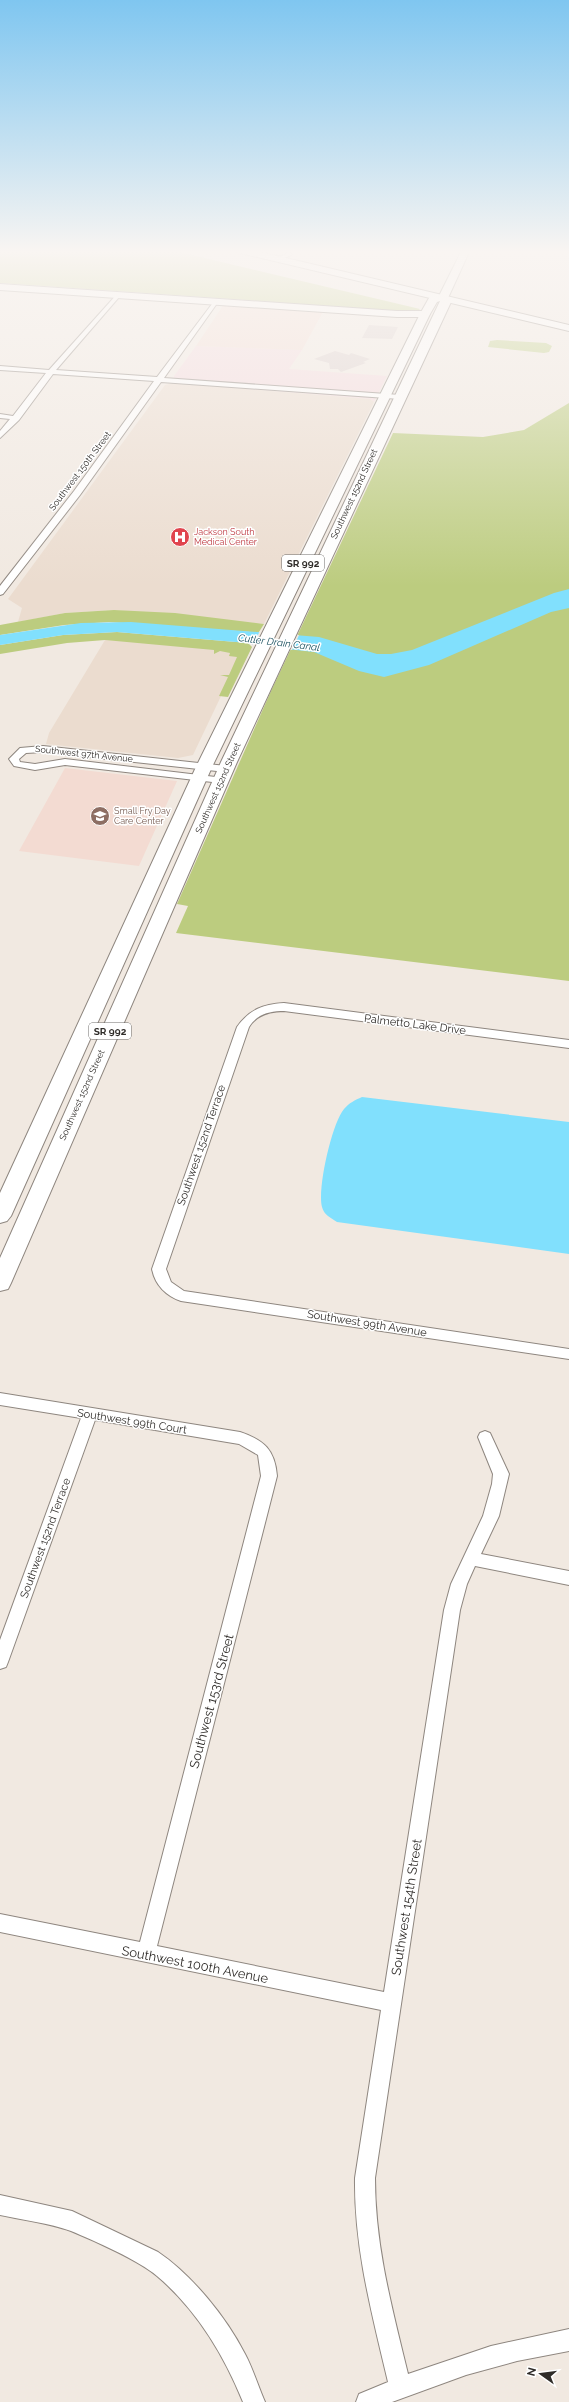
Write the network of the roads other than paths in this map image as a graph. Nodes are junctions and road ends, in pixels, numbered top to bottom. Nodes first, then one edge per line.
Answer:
1 (59, 362) edge
2 (172, 362) edge
3 (402, 362) edge
4 (417, 362) edge
5 (0, 368) edge
6 (51, 371) junction
7 (159, 380) junction
8 (384, 398) junction
9 (400, 398) junction
10 (0, 416) edge
11 (16, 418) junction
12 (0, 436) edge
13 (0, 592) edge
14 (201, 772) junction
15 (224, 774) junction
16 (261, 1010) joint
17 (569, 1044) edge
18 (0, 1216) edge
19 (0, 1283) edge
20 (167, 1287) joint
21 (569, 1354) edge
22 (0, 1399) edge
23 (90, 1414) junction
24 (485, 1438) dead end
25 (261, 1448) joint
26 (470, 1559) junction
27 (569, 1578) edge
28 (0, 1662) edge
29 (0, 1923) edge
30 (146, 1954) junction
31 (391, 2003) junction
32 (0, 2205) edge
33 (569, 2340) edge
34 (400, 2387) junction
35 (254, 2402) edge
36 (367, 2402) edge

1 - 6 street
2 - 7 street, Southwest 150th Street
3 - 8 main road, Southwest 152nd Street / SR 992
4 - 9 main road, Southwest 152nd Street / SR 992
5 - 6 street
6 - 7 street
6 - 11 street
7 - 8 street
7 - 13 street, Southwest 150th Street
8 - 9 street
8 - 14 main road, Southwest 152nd Street / SR 992
9 - 15 main road, Southwest 152nd Street / SR 992
10 - 11 street
11 - 12 street
14 - 14 street, Southwest 97th Avenue
14 - 15 street, Southwest 97th Avenue
14 - 18 main road, Southwest 152nd Street / SR 992
15 - 19 main road, Southwest 152nd Street / SR 992
16 - 17 street, Palmetto Lake Drive
16 - 20 street, Southwest 152nd Terrace
20 - 21 street, Southwest 99th Avenue
22 - 23 street, Southwest 99th Court
23 - 25 street, Southwest 99th Court
23 - 28 street, Southwest 152nd Terrace
24 - 26 street, Southwest 154th Street
25 - 30 street, Southwest 153rd Street
26 - 27 street
26 - 31 street, Southwest 154th Street
29 - 30 street, Southwest 100th Avenue
30 - 31 street, Southwest 100th Avenue
31 - 34 street, Southwest 154th Street
32 - 35 street
33 - 34 street
34 - 36 street

